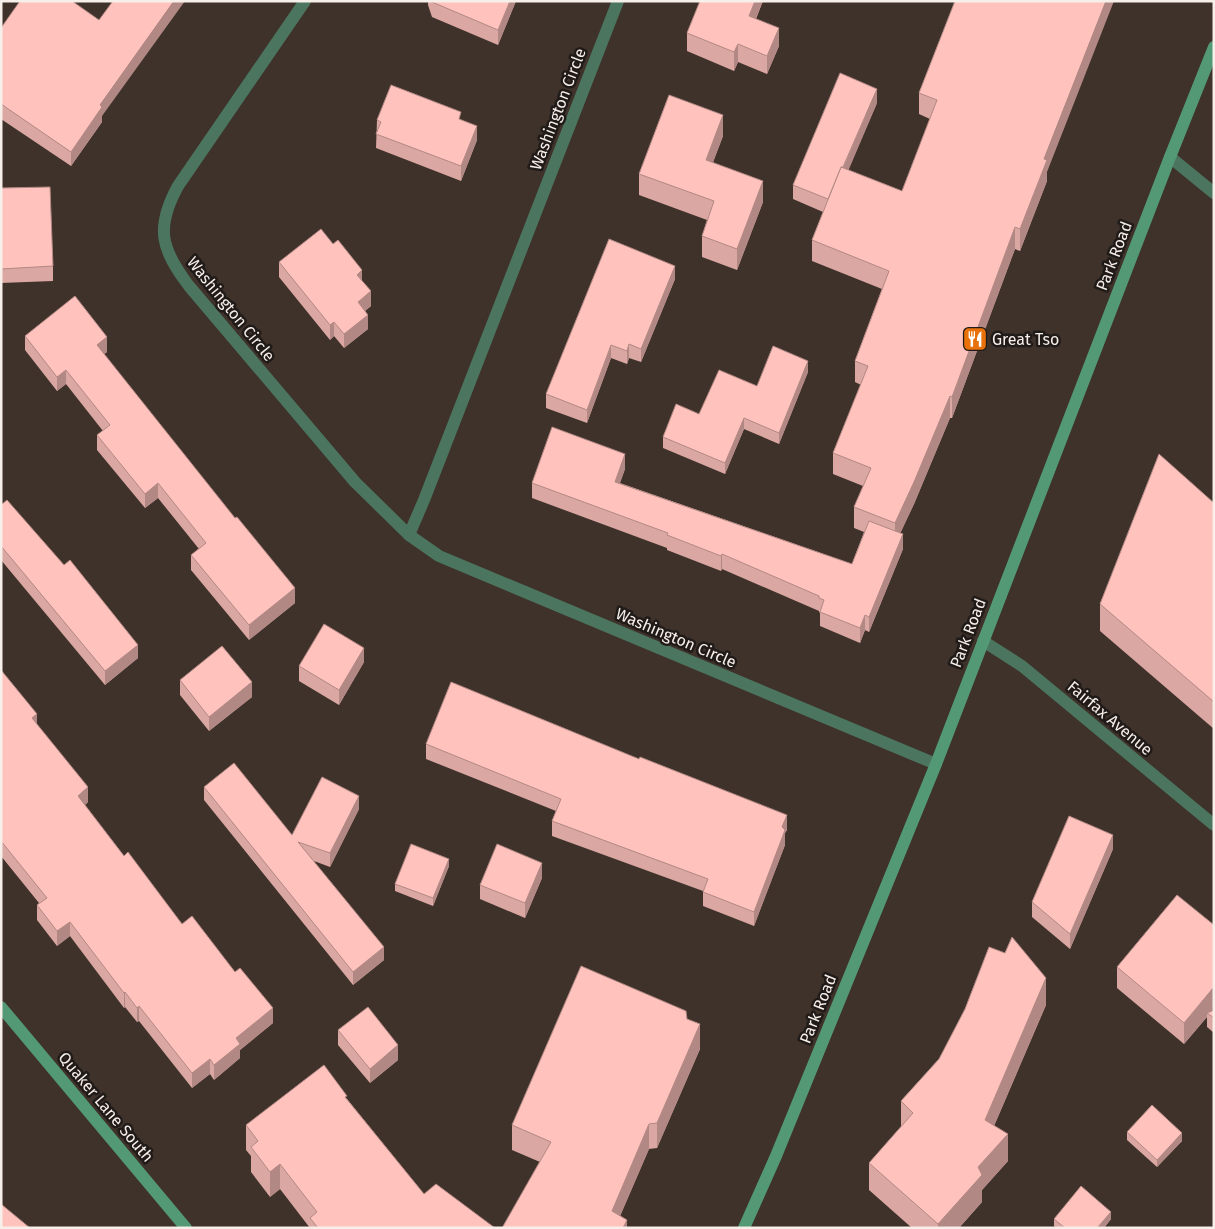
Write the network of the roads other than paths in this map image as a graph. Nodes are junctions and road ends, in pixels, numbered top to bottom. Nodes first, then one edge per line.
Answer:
1 (305, 1) edge
2 (618, 1) edge
3 (1214, 47) edge
4 (1170, 157) junction
5 (1214, 193) edge
6 (409, 535) junction
7 (983, 641) junction
8 (936, 764) junction
9 (1214, 825) edge
10 (1, 1007) edge
11 (186, 1228) edge
12 (744, 1228) edge

1 - 6 street, Washington Circle
2 - 6 street, Washington Circle
3 - 4 main road, Park Road
4 - 5 street
4 - 7 main road, Park Road
6 - 8 street, Washington Circle
7 - 8 main road, Park Road
7 - 9 street, Fairfax Avenue
8 - 12 main road, Park Road
10 - 11 main road, Quaker Lane South

